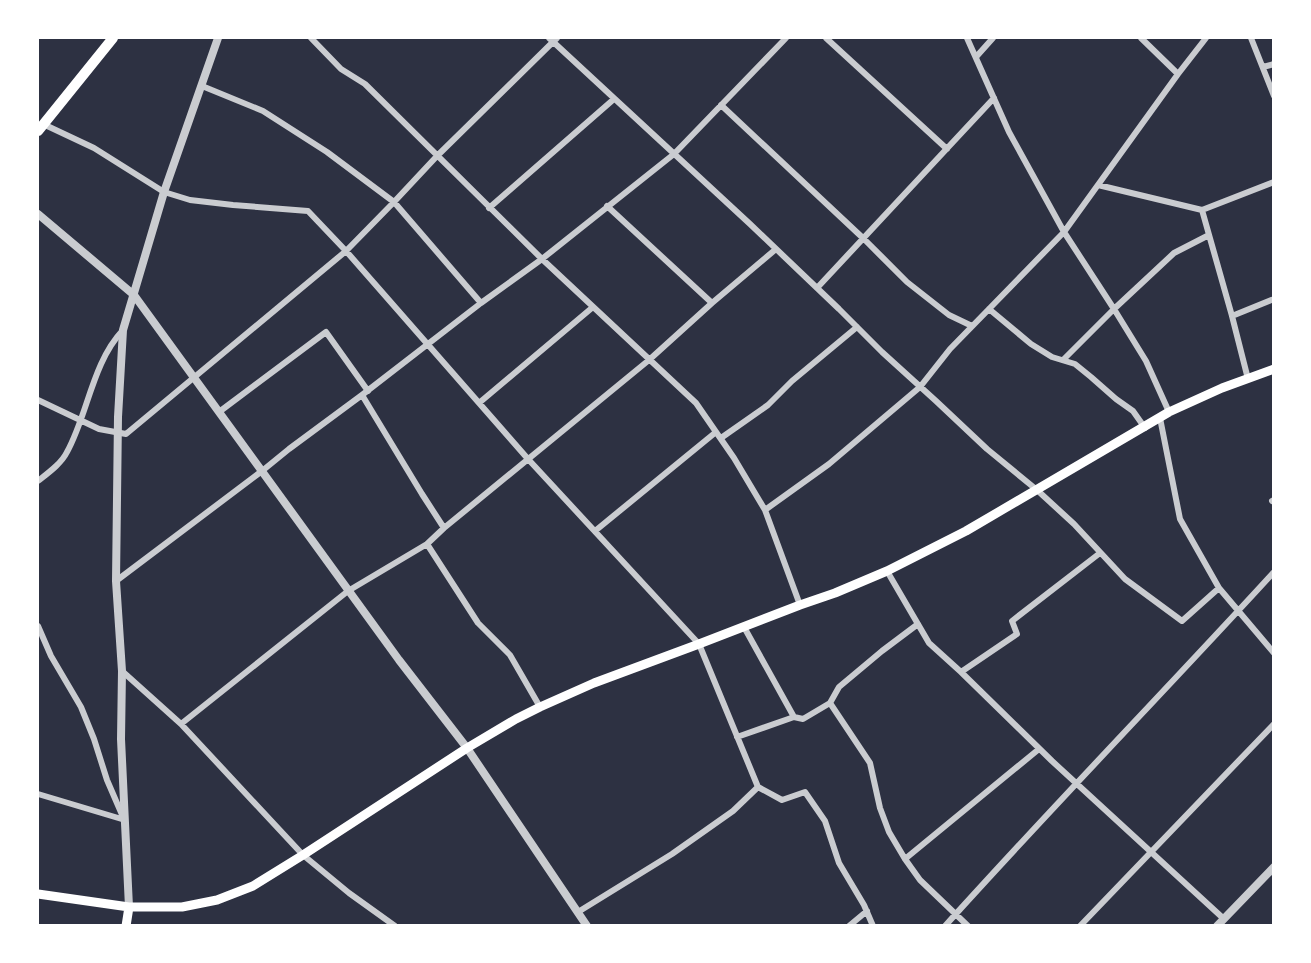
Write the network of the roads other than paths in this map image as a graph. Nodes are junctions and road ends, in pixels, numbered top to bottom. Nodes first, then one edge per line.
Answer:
1 (113, 38) edge
2 (218, 38) edge
3 (311, 38) edge
4 (786, 38) edge
5 (826, 38) edge
6 (967, 38) edge
7 (993, 38) edge
8 (1141, 38) edge
9 (1206, 38) edge
10 (1251, 38) edge
11 (553, 39) edge
12 (976, 57) junction
13 (1274, 64) edge
14 (1263, 68) junction
15 (1178, 74) junction
16 (202, 86) junction
17 (1274, 96) edge
18 (994, 98) junction
19 (614, 99) junction
20 (721, 105) junction
21 (40, 128) edge
22 (947, 149) junction
23 (674, 154) junction
24 (437, 156) junction
25 (1274, 182) edge
26 (1098, 185) junction
27 (164, 192) junction
28 (394, 202) junction
29 (607, 206) junction
30 (489, 208) junction
31 (1202, 210) junction
32 (38, 214) edge
33 (1064, 232) junction
34 (1209, 235) junction
35 (864, 239) junction
36 (776, 249) junction
37 (346, 251) junction
38 (542, 259) junction
39 (817, 288) junction
40 (134, 295) junction
41 (1274, 299) edge
42 (481, 303) junction
43 (712, 303) junction
44 (593, 307) junction
45 (989, 309) junction
46 (1114, 309) junction
47 (1232, 316) junction
48 (972, 326) junction
49 (857, 327) junction
50 (123, 330) junction
51 (428, 345) junction
52 (649, 360) junction
53 (1063, 360) junction
54 (1274, 369) edge
55 (193, 378) junction
56 (1248, 379) junction
57 (920, 387) junction
58 (365, 393) junction
59 (38, 400) edge
60 (479, 404) junction
61 (219, 412) junction
62 (1170, 412) junction
63 (1160, 418) junction
64 (81, 421) junction
65 (1145, 428) junction
66 (118, 432) junction
67 (716, 432) junction
68 (720, 438) junction
69 (528, 459) junction
70 (262, 471) junction
71 (38, 481) edge
72 (1037, 490) junction
73 (765, 510) junction
74 (444, 528) junction
75 (595, 531) junction
76 (427, 544) junction
77 (1100, 553) junction
78 (887, 571) junction
79 (1274, 572) edge
80 (116, 581) junction
81 (1219, 588) junction
82 (348, 591) junction
83 (800, 605) junction
84 (1239, 610) junction
85 (918, 624) junction
86 (38, 626) edge
87 (744, 627) junction
88 (699, 644) junction
89 (1274, 653) edge
90 (122, 671) junction
91 (961, 672) junction
92 (830, 703) junction
93 (540, 707) junction
94 (794, 717) junction
95 (181, 724) junction
96 (1274, 724) edge
97 (737, 737) junction
98 (467, 748) junction
99 (1039, 748) junction
100 (1077, 783) junction
101 (758, 787) junction
102 (38, 794) edge
103 (125, 820) junction
104 (1150, 852) junction
105 (303, 855) junction
106 (905, 859) junction
107 (1274, 867) edge
108 (38, 894) edge
109 (129, 907) junction
110 (867, 911) junction
111 (578, 912) junction
112 (956, 913) junction
113 (1221, 922) edge
114 (126, 926) edge
115 (395, 926) edge
116 (587, 926) edge
117 (849, 926) edge
118 (873, 926) edge
119 (945, 926) edge
120 (968, 926) edge
121 (1080, 926) edge

1 - 21 main road
2 - 16 street
3 - 24 street
4 - 20 street
5 - 22 street
6 - 12 street
7 - 12 street
8 - 15 street
9 - 15 street
10 - 14 street
11 - 19 street
11 - 24 street
12 - 18 street
13 - 14 street
14 - 17 street
15 - 26 street
16 - 27 street
16 - 28 street
18 - 22 street
18 - 33 street
19 - 23 street
19 - 30 street
20 - 23 street
20 - 35 street
21 - 27 street
22 - 35 street
23 - 29 street
23 - 36 street
24 - 28 street
24 - 30 street
25 - 31 street
26 - 31 street
26 - 33 street
27 - 37 street
27 - 40 street
28 - 37 street
28 - 42 street
29 - 38 street
29 - 43 street
30 - 38 street
31 - 34 street
32 - 40 street
33 - 45 street
33 - 46 street
34 - 46 street
34 - 47 street
35 - 39 street
35 - 48 street
36 - 39 street
36 - 43 street
37 - 51 street
37 - 55 street
38 - 42 street
38 - 44 street
39 - 49 street
40 - 50 street
40 - 55 street
41 - 47 street
42 - 51 street
43 - 52 street
44 - 52 street
44 - 60 street
45 - 48 street
45 - 53 street
46 - 53 street
46 - 62 street
47 - 56 street
48 - 57 street
49 - 57 street
49 - 68 street
50 - 64 street
50 - 66 street
51 - 58 street
51 - 60 street
52 - 67 street
52 - 69 street
53 - 65 street
54 - 56 main road
55 - 61 street
55 - 66 street
56 - 62 main road
57 - 72 street
57 - 73 street
58 - 61 street
58 - 70 street
58 - 74 street
59 - 64 street
60 - 69 street
61 - 70 street
62 - 63 main road
63 - 65 main road
63 - 81 street
64 - 66 street
64 - 71 street
65 - 72 main road
66 - 80 street
67 - 68 street
67 - 75 street
68 - 73 street
69 - 74 street
69 - 75 street
70 - 80 street
70 - 82 street
72 - 77 street
72 - 78 main road
73 - 83 street
74 - 76 street
75 - 88 street
76 - 82 street
76 - 93 street
77 - 81 street
77 - 91 street
78 - 83 main road
78 - 85 street
79 - 84 street
80 - 90 street
81 - 84 street
82 - 95 street
82 - 98 street
83 - 87 main road
84 - 89 street
84 - 100 street
85 - 91 street
85 - 92 street
86 - 103 street
87 - 88 main road
87 - 94 street
88 - 93 main road
88 - 97 street
90 - 95 street
90 - 103 street
91 - 99 street
92 - 94 street
92 - 106 street
93 - 98 main road
94 - 97 street
95 - 105 street
96 - 104 street
97 - 101 street
98 - 105 main road
98 - 111 street
99 - 100 street
99 - 106 street
100 - 104 street
100 - 112 street
101 - 110 street
101 - 111 street
102 - 103 street
103 - 109 street
104 - 113 street
104 - 121 street
105 - 109 main road
105 - 115 street
106 - 112 street
107 - 113 street
108 - 109 main road
109 - 114 main road
110 - 117 street
110 - 118 street
111 - 116 street
112 - 119 street
112 - 120 street

